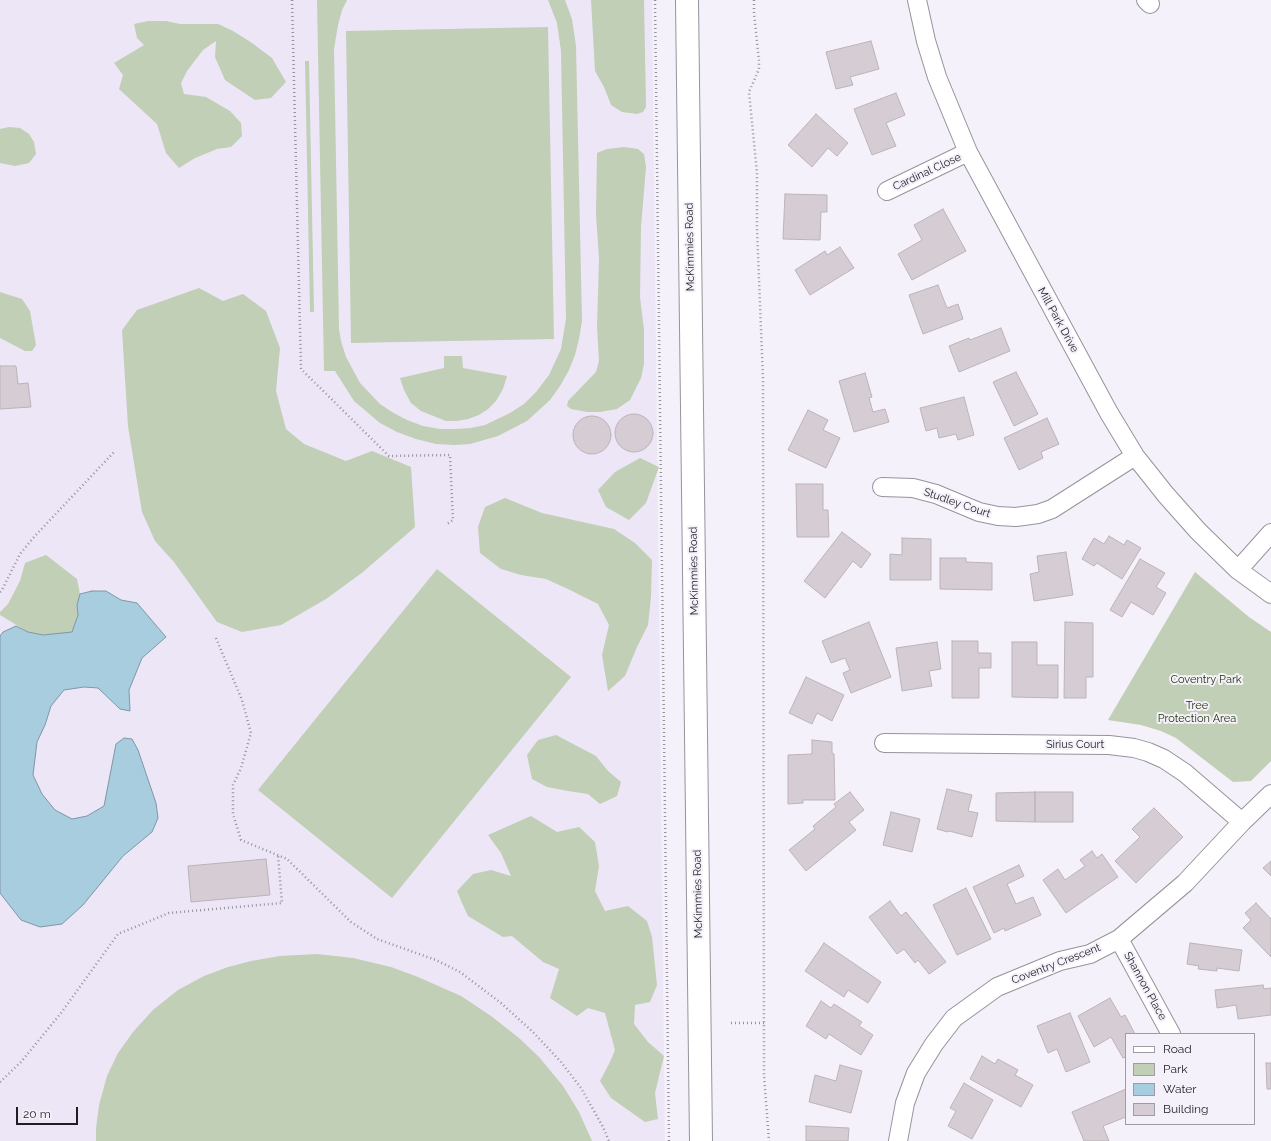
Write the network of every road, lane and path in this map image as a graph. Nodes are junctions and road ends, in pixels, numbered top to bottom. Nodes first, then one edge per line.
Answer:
1 (292, 0) edge
2 (655, 0) edge
3 (687, 0) edge
4 (754, 0) edge
5 (917, 0) edge
6 (968, 152) junction
7 (887, 191) dead end
8 (115, 451) dead end
9 (1135, 456) junction
10 (882, 487) dead end
11 (447, 524) dead end
12 (1271, 533) edge
13 (1238, 570) junction
14 (0, 592) edge
15 (1271, 594) edge
16 (216, 638) dead end
17 (884, 743) dead end
18 (1271, 794) edge
19 (1242, 822) junction
20 (278, 855) junction
21 (1118, 939) junction
22 (731, 1023) dead end
23 (764, 1023) junction
24 (1170, 1033) edge
25 (0, 1082) edge
26 (609, 1141) edge
27 (669, 1141) edge
28 (701, 1141) edge
29 (770, 1141) edge
30 (898, 1141) edge

1 - 11 path
2 - 27 path
3 - 28 main road, McKimmies Road
4 - 23 path
5 - 6 street, Mill Park Drive
6 - 7 street, Cardinal Close
6 - 9 street, Mill Park Drive
8 - 14 path
9 - 10 street, Studley Court
9 - 13 street, Mill Park Drive
12 - 13 street
13 - 15 street, Mill Park Drive
16 - 20 path
17 - 19 street, Sirius Court
18 - 19 street, Coventry Crescent
19 - 21 street, Coventry Crescent
20 - 25 path
20 - 26 path
21 - 24 street, Shannon Place
21 - 30 street, Coventry Crescent
22 - 23 path
23 - 29 path

